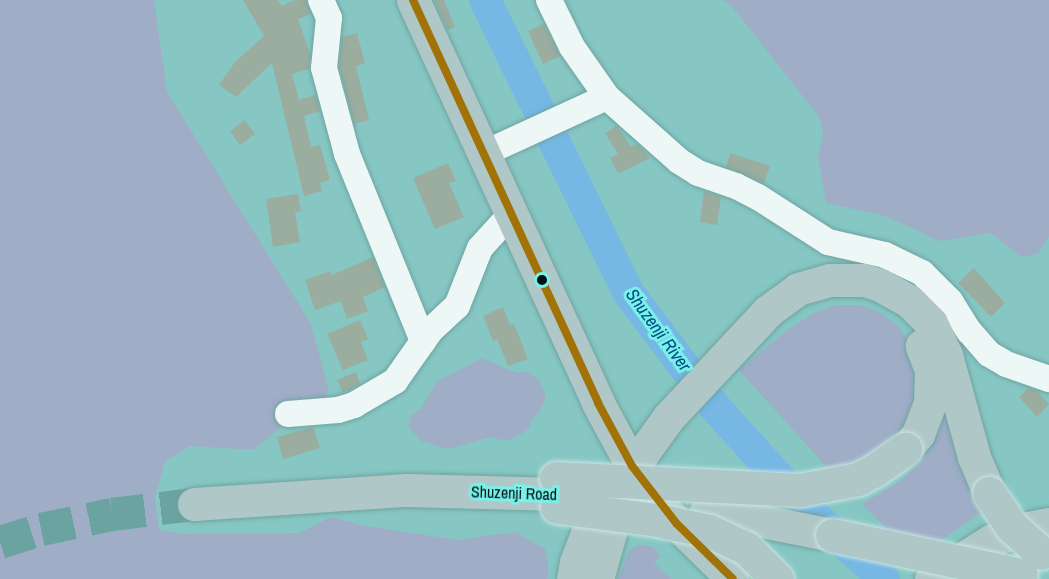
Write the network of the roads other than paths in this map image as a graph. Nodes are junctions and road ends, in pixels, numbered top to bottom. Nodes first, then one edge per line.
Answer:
1 (321, 0) edge
2 (413, 0) edge
3 (549, 0) edge
4 (607, 97) junction
5 (493, 150) junction
6 (512, 213) junction
7 (423, 340) junction
8 (723, 365) junction
9 (1049, 379) edge
10 (288, 414) dead end
11 (632, 466) junction
12 (557, 493) junction
13 (268, 500) junction
14 (194, 504) tunnel mouth
15 (1040, 558) edge
16 (727, 574) edge
17 (573, 579) edge
18 (599, 579) edge
19 (777, 579) edge
20 (931, 579) edge

1 - 7 street
2 - 5 highway
3 - 4 street
4 - 5 street
4 - 9 street
5 - 6 highway
6 - 7 street
6 - 11 highway
7 - 10 street
8 - 11 highway
8 - 12 highway, bridge
8 - 15 highway, bridge
11 - 16 highway
11 - 17 highway
11 - 18 highway
12 - 13 highway
12 - 13 highway, Shuzenji Road
12 - 15 highway, Shuzenji Road, bridge
12 - 19 highway, bridge
13 - 14 highway, Shuzenji Road
15 - 20 highway
16 - 18 highway

